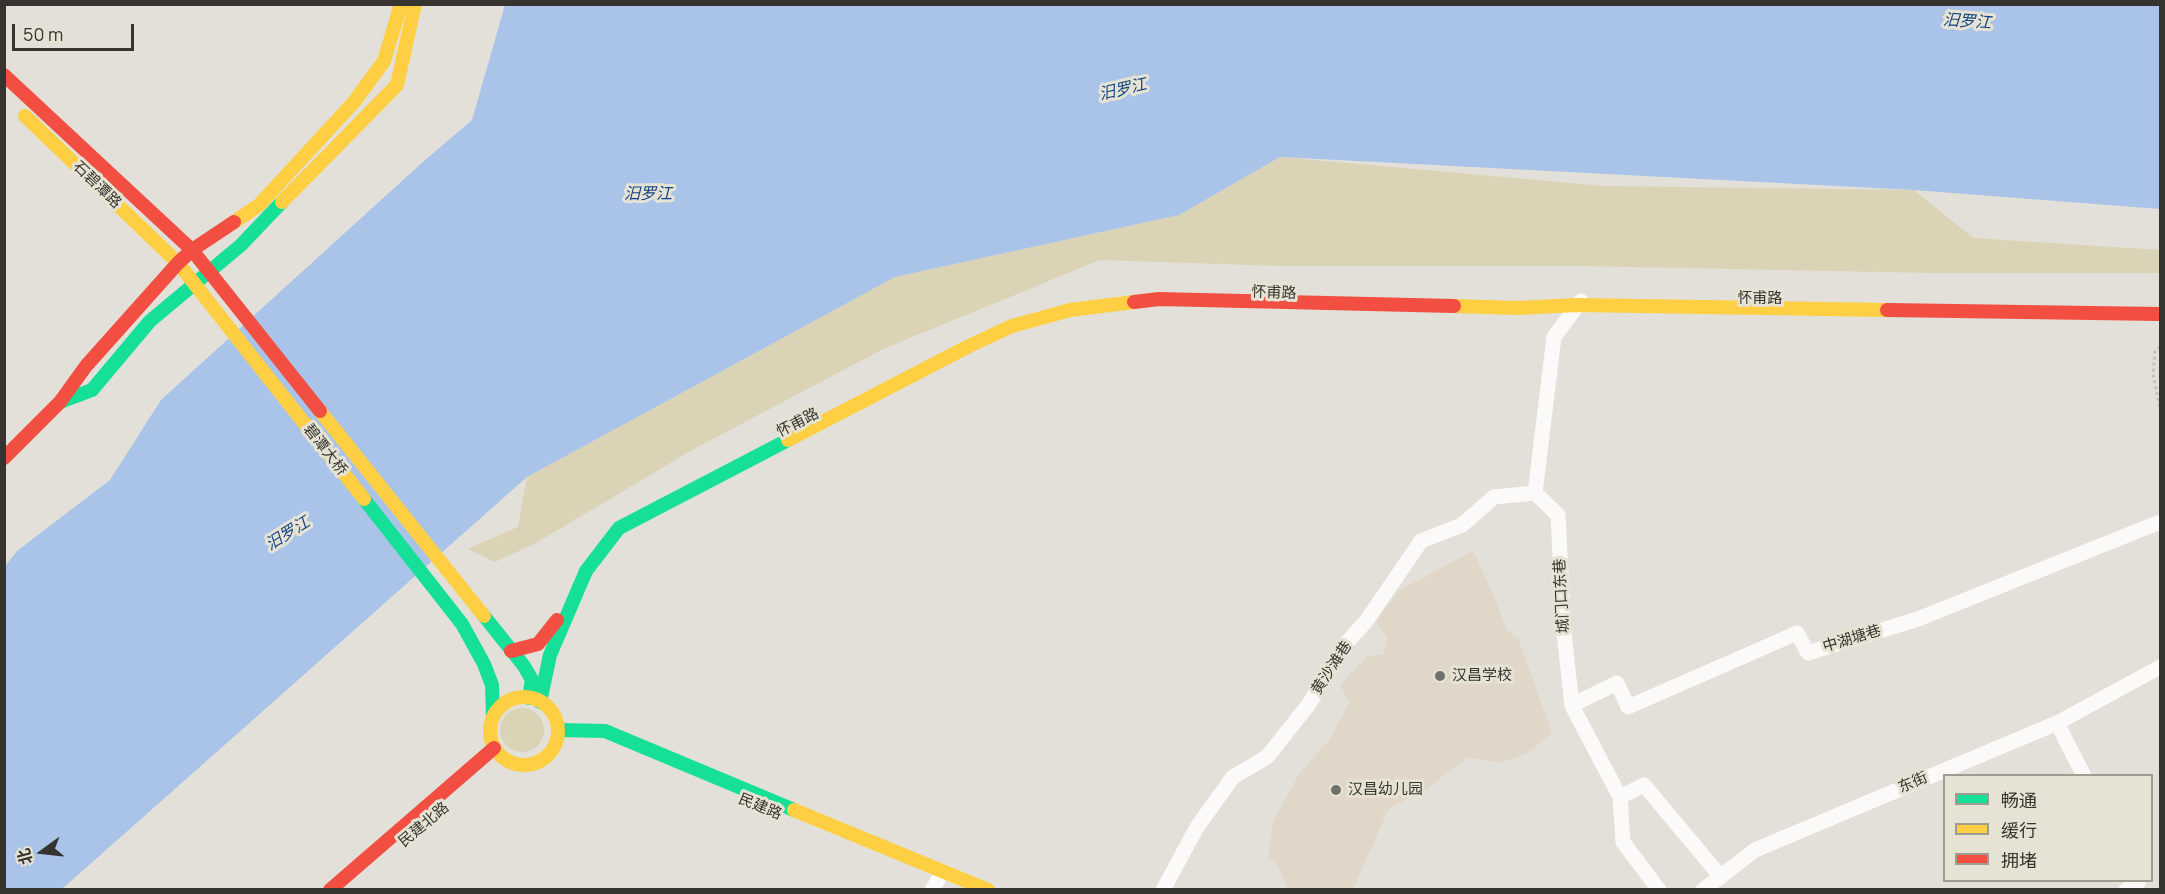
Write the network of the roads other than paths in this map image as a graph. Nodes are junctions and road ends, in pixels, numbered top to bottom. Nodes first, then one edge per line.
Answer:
1 (400, 4) edge
2 (416, 4) edge
3 (4, 75) edge
4 (13, 104) dead end
5 (192, 250) junction
6 (178, 263) junction
7 (189, 275) joint
8 (1580, 301) junction
9 (2160, 301) edge
10 (2160, 314) edge
11 (60, 402) junction
12 (4, 458) edge
13 (1534, 493) junction
14 (2160, 522) edge
15 (511, 651) junction
16 (2160, 667) edge
17 (535, 700) junction
18 (1572, 705) junction
19 (493, 717) junction
20 (2057, 723) junction
21 (557, 736) junction
22 (498, 753) junction
23 (2083, 774) edge
24 (1620, 797) junction
25 (1720, 877) junction
26 (935, 885) edge
27 (330, 890) edge
28 (345, 890) edge
29 (960, 890) edge
30 (988, 890) edge
31 (1163, 890) edge
32 (1659, 890) edge
33 (1703, 890) edge

1 - 5 main road
2 - 11 main road
3 - 5 main road
4 - 6 main road, 石碧潭路
5 - 6 main road
5 - 15 main road
6 - 7 main road, 石碧潭路
6 - 11 main road
7 - 19 main road, 碧潭大桥
8 - 9 main road, 怀甫路
8 - 10 main road
8 - 13 street
8 - 15 main road, 怀甫路
8 - 17 main road
11 - 12 main road
13 - 18 street, 城门口东巷
13 - 31 street, 黄沙滩巷
14 - 18 street, 中湖塘巷
15 - 17 main road
16 - 20 street, 东街
17 - 19 main road
17 - 21 main road
18 - 24 street, 城门口东巷
19 - 22 main road
20 - 23 street
20 - 25 street, 东街
21 - 22 main road
21 - 26 main road, 民建路
21 - 30 main road
22 - 27 main road
22 - 28 main road, 民建北路
24 - 25 street
24 - 32 street, 城门口东巷
25 - 33 street, 东街
26 - 29 main road, 民建路

